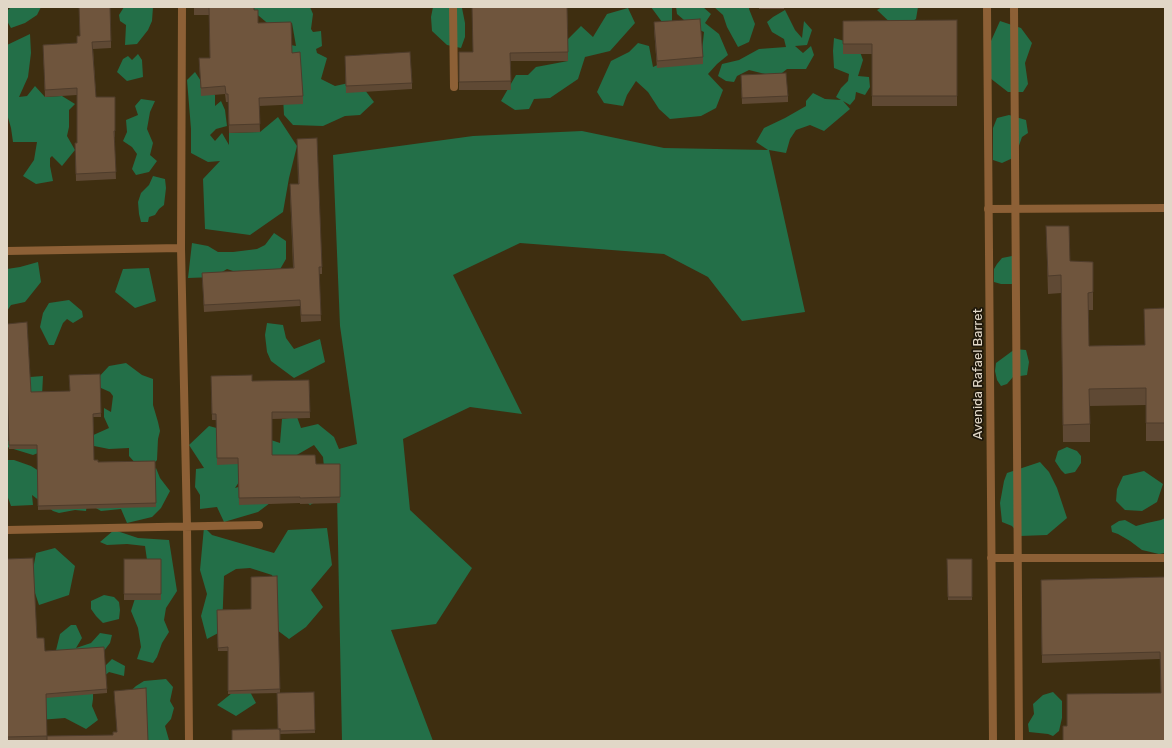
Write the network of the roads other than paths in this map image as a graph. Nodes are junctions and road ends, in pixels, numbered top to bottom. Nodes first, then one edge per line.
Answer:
1 (182, 7) edge
2 (453, 7) edge
3 (986, 7) edge
4 (1014, 7) edge
5 (454, 87) dead end
6 (1015, 208) junction
7 (1165, 208) edge
8 (988, 209) junction
9 (181, 248) junction
10 (7, 251) edge
11 (259, 525) dead end
12 (187, 526) junction
13 (7, 530) edge
14 (991, 558) junction
15 (1017, 558) junction
16 (1165, 558) edge
17 (189, 741) edge
18 (993, 741) edge
19 (1019, 741) edge

1 - 9 street
2 - 5 street
3 - 8 street, Avenida Rafael Barret
4 - 6 street
6 - 7 street
6 - 8 street
6 - 15 street
8 - 14 street, Avenida Rafael Barret
9 - 10 street
9 - 12 street
11 - 12 street
12 - 13 street
12 - 17 street
14 - 15 street
14 - 18 street, Avenida Rafael Barret
15 - 16 street
15 - 19 street

